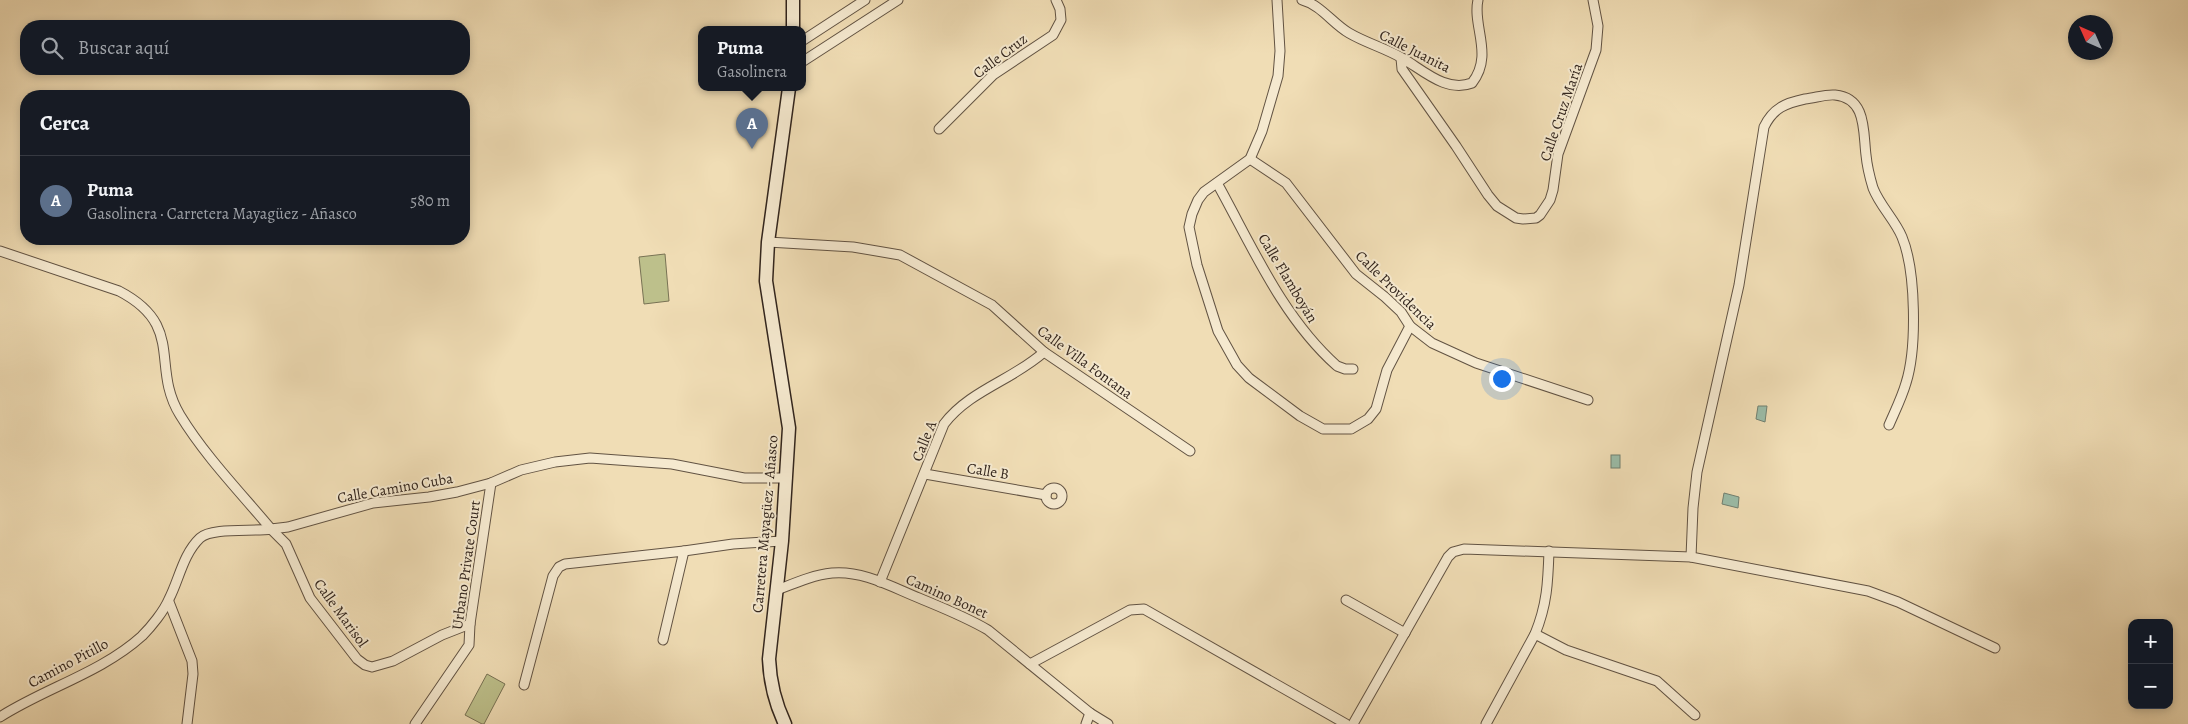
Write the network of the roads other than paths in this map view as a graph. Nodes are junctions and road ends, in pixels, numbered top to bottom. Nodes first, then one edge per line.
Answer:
1 (793, 0) edge
2 (865, 0) edge
3 (898, 0) edge
4 (1056, 0) edge
5 (1278, 0) edge
6 (1302, 0) edge
7 (1478, 0) edge
8 (1593, 0) edge
9 (793, 26) edge
10 (806, 38) edge
11 (1402, 58) junction
12 (806, 59) edge
13 (789, 91) edge
14 (939, 129) dead end
15 (1250, 159) junction
16 (1217, 182) junction
17 (768, 242) junction
18 (0, 251) edge
19 (1410, 326) junction
20 (1044, 352) junction
21 (1353, 368) dead end
22 (1588, 400) dead end
23 (1889, 425) dead end
24 (1190, 451) dead end
25 (925, 474) junction
26 (787, 478) junction
27 (491, 483) junction
28 (1046, 495) dead end
29 (271, 529) junction
30 (782, 540) junction
31 (684, 551) junction
32 (1549, 551) junction
33 (1691, 557) junction
34 (880, 582) junction
35 (777, 590) junction
36 (1346, 600) dead end
37 (168, 602) junction
38 (470, 624) junction
39 (1405, 633) junction
40 (1535, 634) junction
41 (663, 640) dead end
42 (1994, 648) dead end
43 (1030, 664) junction
44 (524, 685) dead end
45 (1090, 713) junction
46 (1695, 715) dead end
47 (0, 717) edge
48 (187, 724) edge
49 (415, 724) edge
50 (786, 724) edge
51 (1086, 724) edge
52 (1108, 724) edge
53 (1346, 724) edge
54 (1353, 724) edge
55 (1486, 724) edge

1 - 9 main road
2 - 10 street
3 - 12 street
4 - 14 street, Calle Cruz
5 - 15 street
6 - 11 street, Calle Juanita
7 - 11 street, Calle Juanita
8 - 11 street, Calle Cruz María
13 - 17 main road, Carretera Mayagüez - Añasco
15 - 16 street
15 - 19 street, Calle Providencia
16 - 19 street
16 - 21 street, Calle Flamboyán
17 - 20 street, Calle Villa Fontana
17 - 26 main road, Carretera Mayagüez - Añasco
18 - 29 street
19 - 22 street, Calle Providencia
20 - 24 street, Calle Villa Fontana
20 - 25 street, Calle A
23 - 33 street
25 - 28 street, Calle B
25 - 34 street, Calle A
26 - 27 street, Calle Camino Cuba
26 - 30 main road, Carretera Mayagüez - Añasco
27 - 29 street, Calle Camino Cuba
27 - 38 street, Urbano Private Court
29 - 37 street, Camino Pitillo
29 - 38 street, Calle Marisol
30 - 31 street
30 - 35 main road, Carretera Mayagüez - Añasco
31 - 41 street
31 - 44 street
32 - 33 street
32 - 39 street
32 - 40 street
33 - 42 street
34 - 35 street, Camino Bonet
34 - 43 street, Camino Bonet
35 - 50 main road, Carretera Mayagüez - Añasco
36 - 39 street
37 - 47 street, Camino Pitillo
37 - 48 street
38 - 49 street, Urbano Private Court
39 - 54 street
40 - 46 street
40 - 55 street
43 - 45 street, Camino Bonet
43 - 53 street
45 - 51 street
45 - 52 street, Camino Bonet

